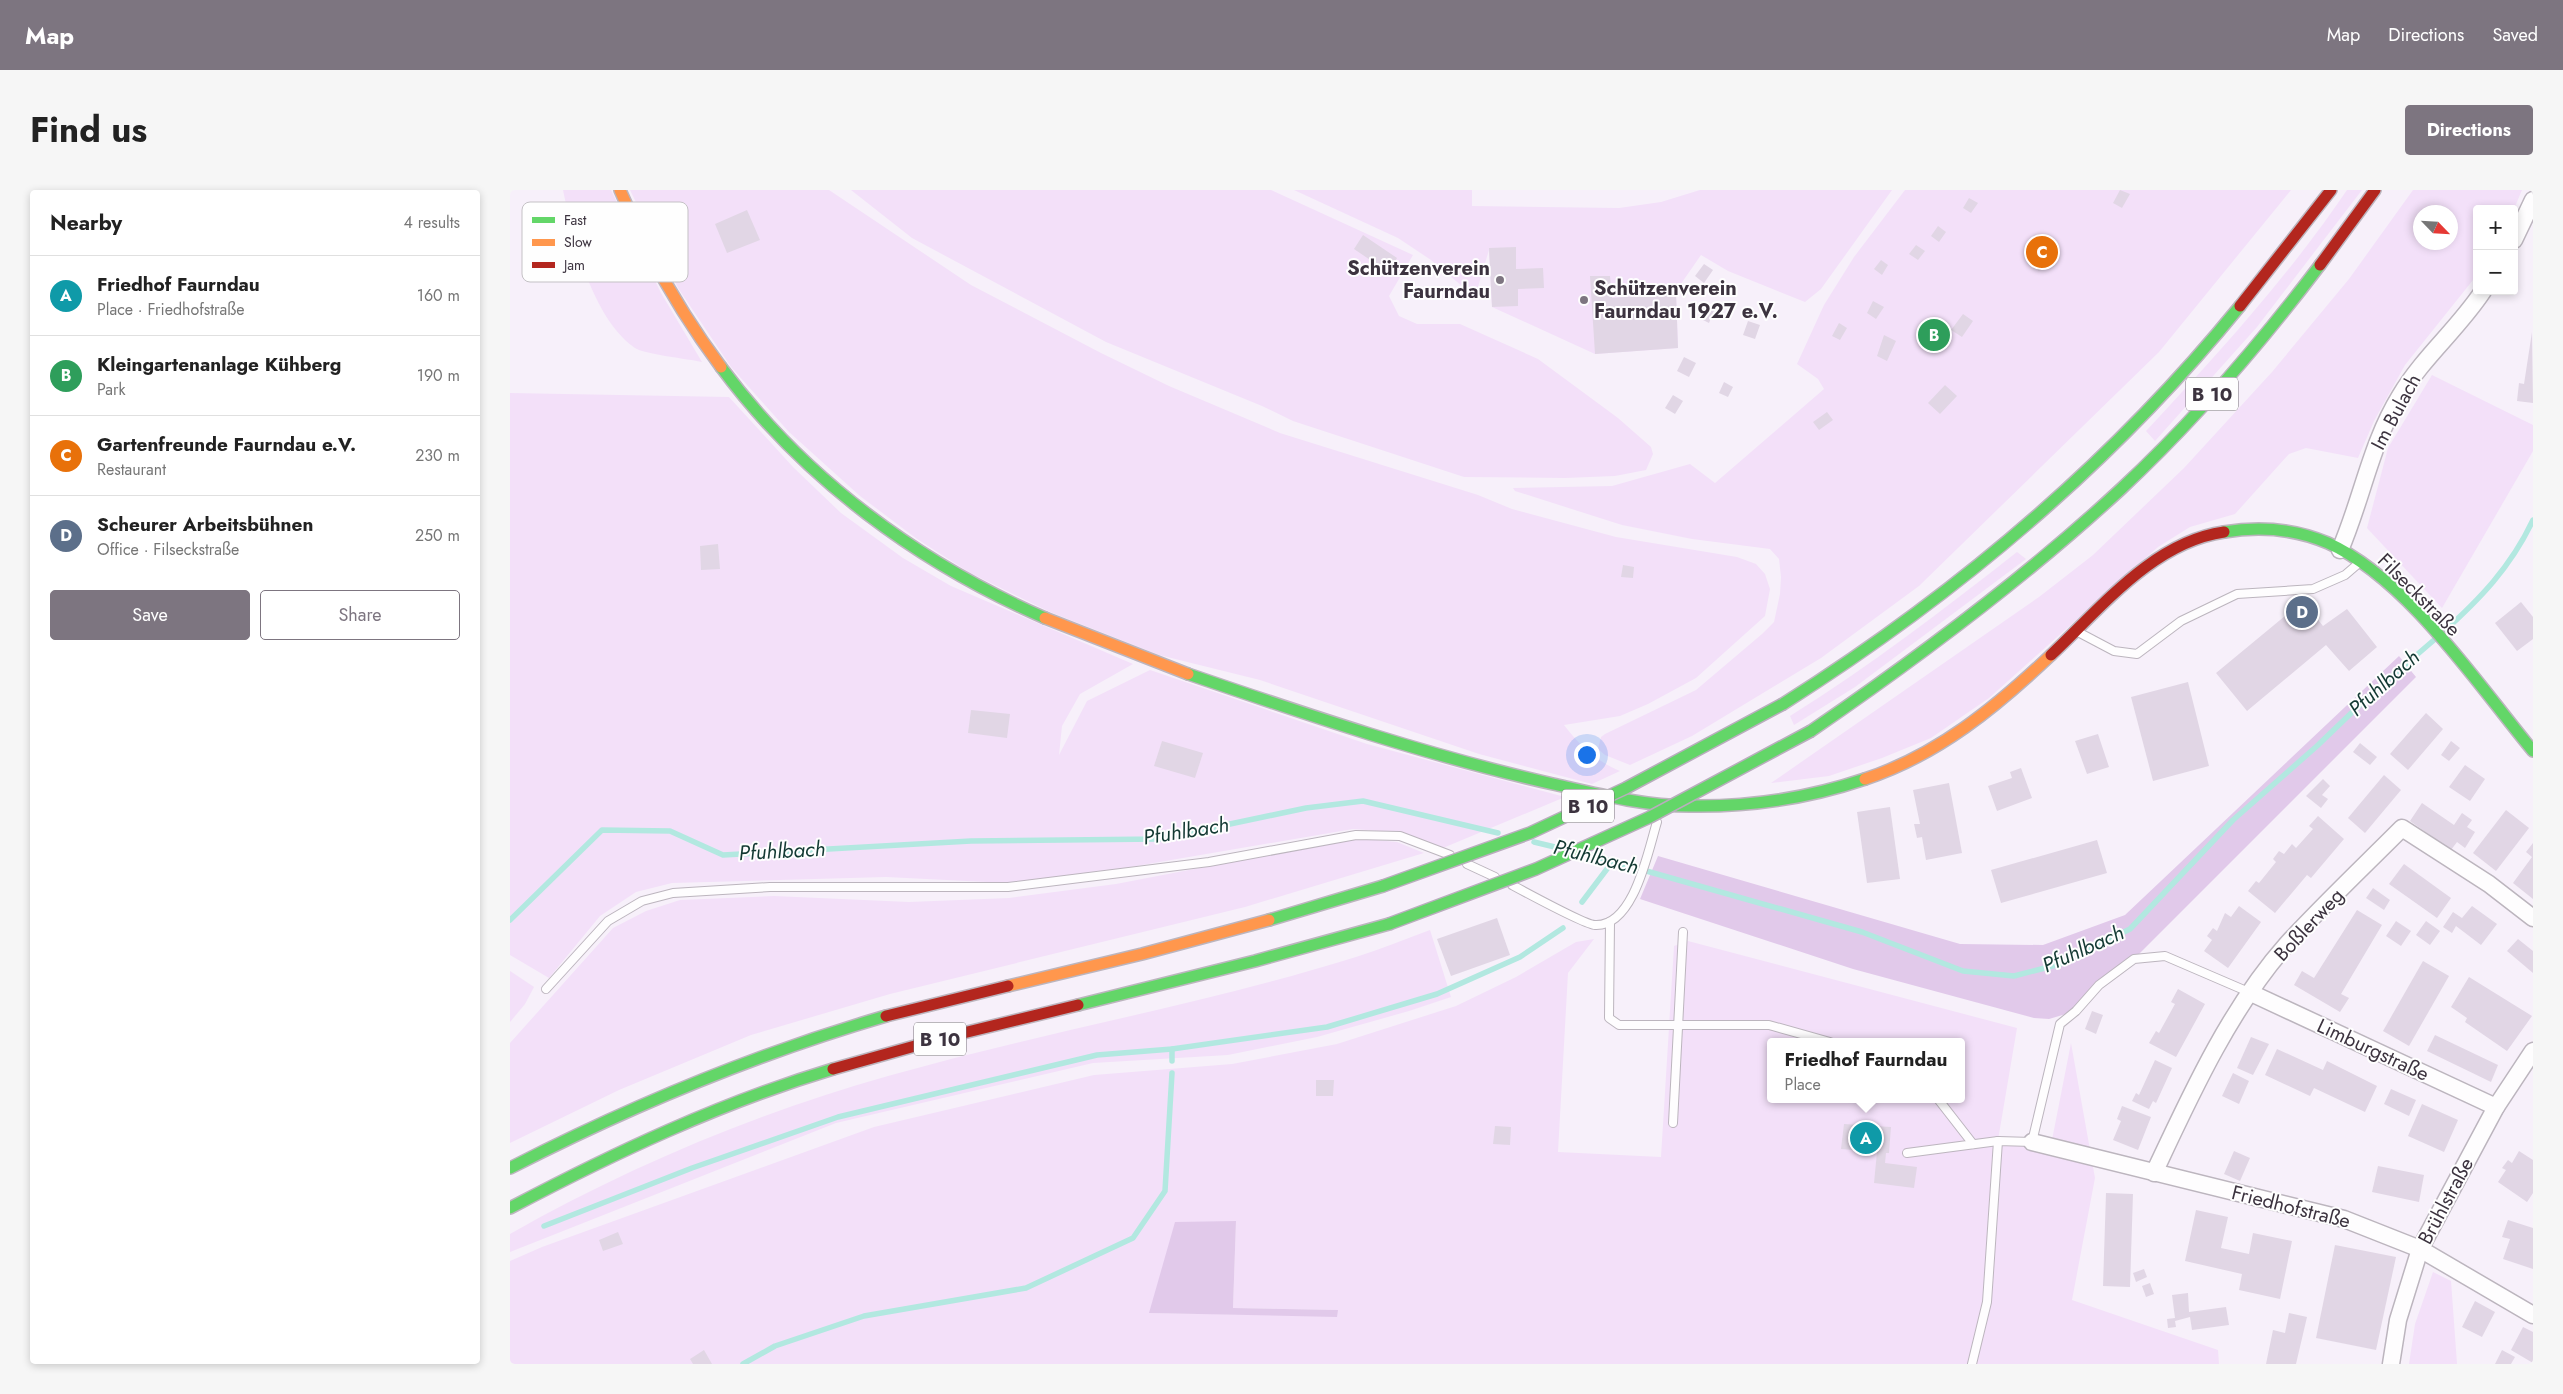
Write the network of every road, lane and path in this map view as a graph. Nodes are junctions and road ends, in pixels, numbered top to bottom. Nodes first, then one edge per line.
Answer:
1 (620, 190) edge
2 (2331, 190) edge
3 (2375, 190) edge
4 (2533, 200) edge
5 (625, 202) edge
6 (2518, 232) edge
7 (665, 282) edge
8 (2480, 295) edge
9 (2340, 550) junction
10 (2360, 562) junction
11 (2076, 631) junction
12 (2532, 747) edge
13 (1662, 805) junction
14 (2533, 918) edge
15 (1610, 922) junction
16 (1683, 932) dead end
17 (546, 989) dead end
18 (2251, 993) junction
19 (1678, 1025) junction
20 (1816, 1038) edge
21 (2533, 1051) edge
22 (1941, 1103) edge
23 (2496, 1107) junction
24 (1673, 1123) dead end
25 (1998, 1141) junction
26 (2032, 1142) junction
27 (1973, 1144) junction
28 (1907, 1153) dead end
29 (510, 1168) edge
30 (2154, 1173) junction
31 (510, 1208) edge
32 (2420, 1249) junction
33 (2533, 1315) edge
34 (1972, 1364) edge
35 (2391, 1364) edge

1 - 5 main road, Filseckstraße
2 - 29 main road, B 10, bridge
3 - 31 main road, B 10, bridge
4 - 6 street
7 - 13 main road, Filseckstraße
8 - 9 street, Im Bulach
9 - 10 main road, Filseckstraße
9 - 11 main road, Filseckstraße
10 - 11 lane
10 - 12 main road, Filseckstraße
11 - 13 main road, Filseckstraße
13 - 15 lane
14 - 18 street, Boßlerweg
15 - 17 lane
15 - 19 lane
16 - 19 lane
18 - 23 street, Limburgstraße
18 - 26 lane
18 - 30 street, Boßlerweg
19 - 20 lane
19 - 24 lane
21 - 23 street, Brühlstraße
22 - 27 lane
23 - 32 street, Brühlstraße
25 - 26 lane
25 - 27 lane
25 - 34 lane
26 - 30 street, Friedhofstraße
27 - 28 lane
30 - 32 street, Friedhofstraße
32 - 33 street, Friedhofstraße
32 - 35 street, Brühlstraße

